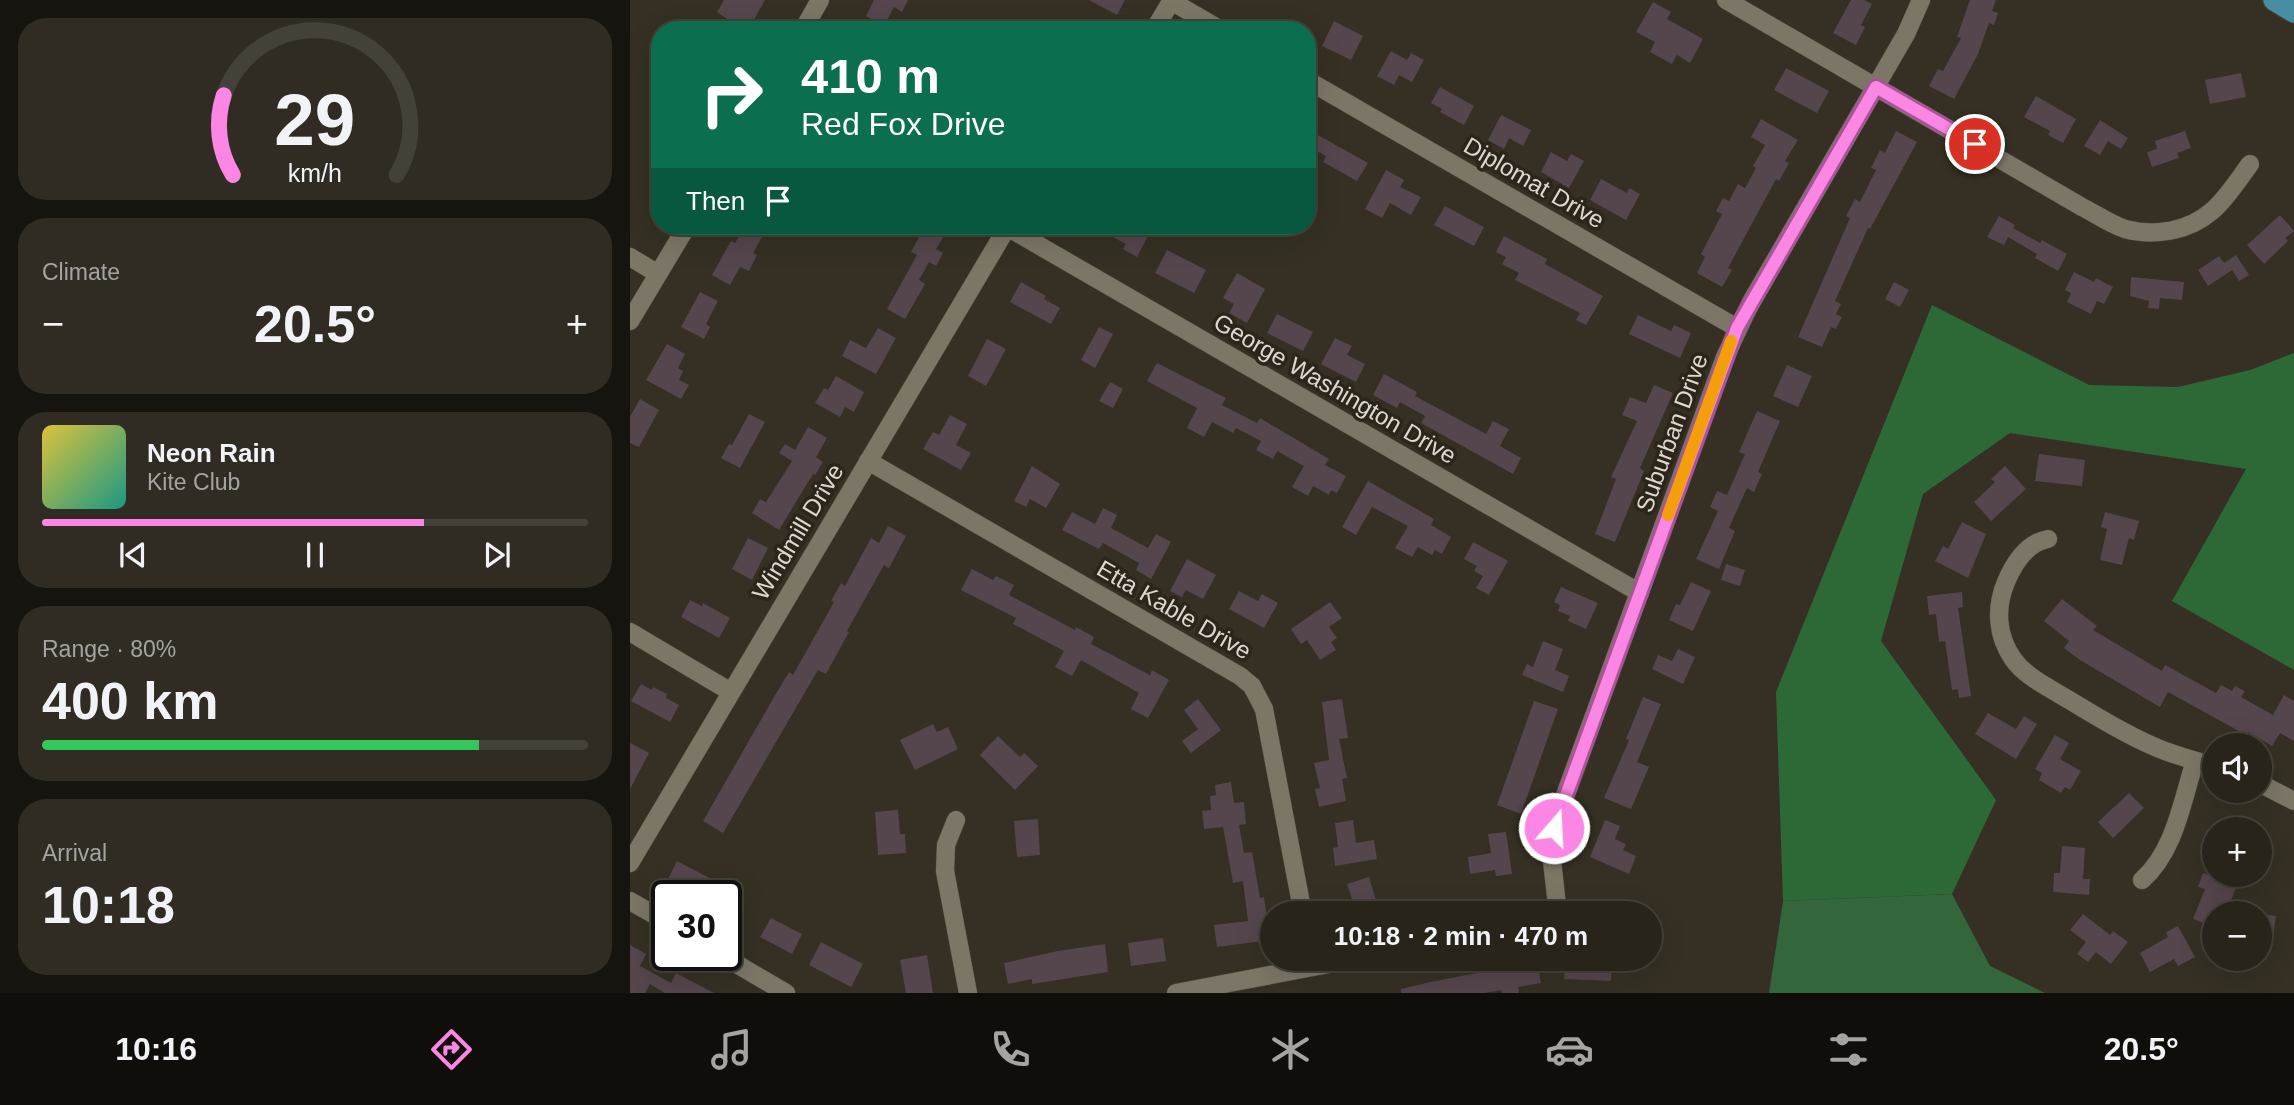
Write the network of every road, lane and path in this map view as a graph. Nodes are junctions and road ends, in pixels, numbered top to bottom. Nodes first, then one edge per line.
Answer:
1 (820, 0) edge
2 (1727, 0) edge
3 (1921, 0) edge
4 (2274, 0) edge
5 (1171, 1) edge
6 (2294, 12) edge
7 (808, 21) edge
8 (1159, 21) edge
9 (1205, 21) edge
10 (1316, 85) edge
11 (1876, 87) junction
12 (2250, 164) dead end
13 (682, 235) edge
14 (1002, 235) edge
15 (1021, 235) edge
16 (630, 257) edge
17 (658, 274) junction
18 (630, 321) edge
19 (1737, 328) junction
20 (867, 461) junction
21 (2049, 539) dead end
22 (1640, 593) junction
23 (630, 632) edge
24 (732, 692) junction
25 (2195, 761) junction
26 (2202, 763) edge
27 (2272, 790) edge
28 (2294, 801) edge
29 (956, 820) dead end
30 (630, 863) edge
31 (2142, 880) dead end
32 (630, 901) edge
33 (1301, 901) edge
34 (1557, 901) edge
35 (651, 913) edge
36 (742, 967) edge
37 (1276, 971) edge
38 (786, 993) edge
39 (968, 993) edge
40 (1176, 993) edge

1 - 7 street
2 - 11 street
3 - 11 street, Suburban Drive
4 - 6 main road
5 - 8 street
5 - 9 street
10 - 19 street, Diplomat Drive
11 - 12 street
11 - 19 street, Suburban Drive
13 - 17 street
14 - 20 street, Windmill Drive
15 - 22 street, George Washington Drive
16 - 17 street
17 - 18 street
19 - 22 street, Suburban Drive
20 - 24 street, Windmill Drive
20 - 33 street, Etta Kable Drive
21 - 25 street
22 - 34 street, Suburban Drive
23 - 24 street
24 - 30 street, Windmill Drive
25 - 26 street
25 - 31 street
27 - 28 street
29 - 39 street
32 - 35 street
36 - 38 street
37 - 40 street

